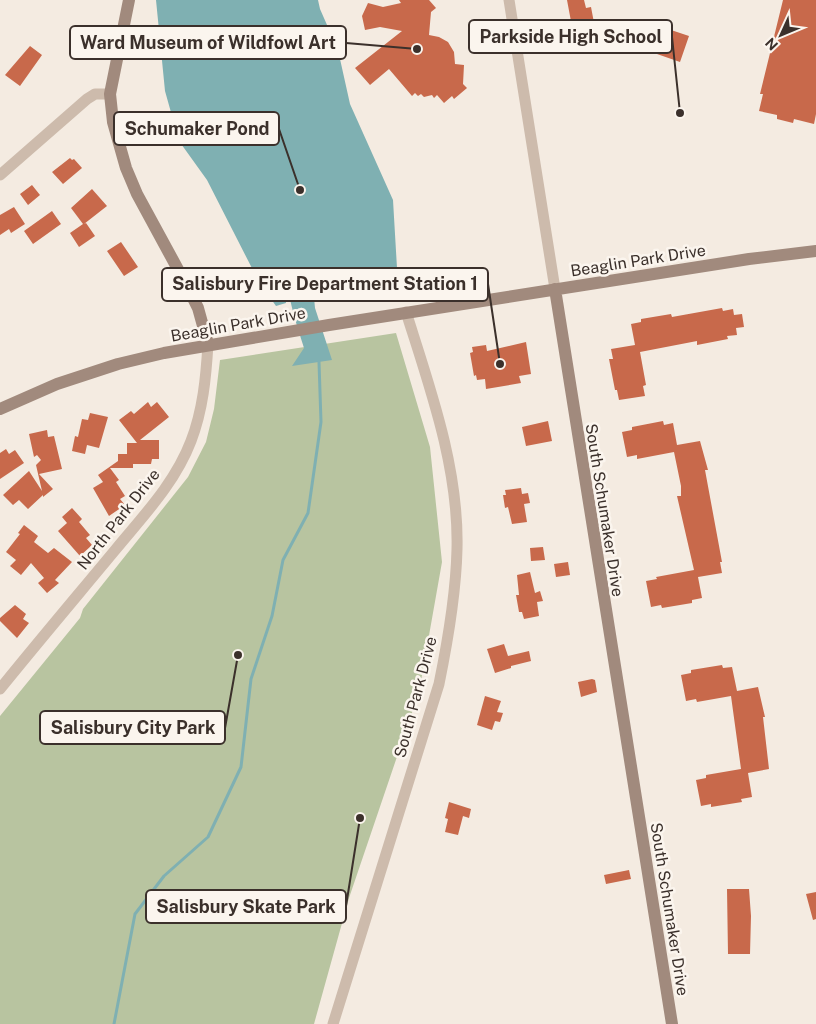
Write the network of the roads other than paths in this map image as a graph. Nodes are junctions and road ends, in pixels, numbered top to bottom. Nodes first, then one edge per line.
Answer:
1 (129, 0) edge
2 (509, 0) edge
3 (110, 94) junction
4 (0, 175) edge
5 (816, 251) edge
6 (554, 289) junction
7 (406, 312) junction
8 (208, 344) junction
9 (0, 409) edge
10 (0, 689) edge
11 (333, 1024) edge
12 (672, 1024) edge

1 - 3 street
2 - 6 street, South Schumaker Drive
3 - 4 street
3 - 8 street
5 - 6 street, Beaglin Park Drive
6 - 7 street, Beaglin Park Drive
6 - 12 street, South Schumaker Drive
7 - 8 street, Beaglin Park Drive
7 - 11 street, South Park Drive
8 - 9 street, Beaglin Park Drive
8 - 10 street, North Park Drive

